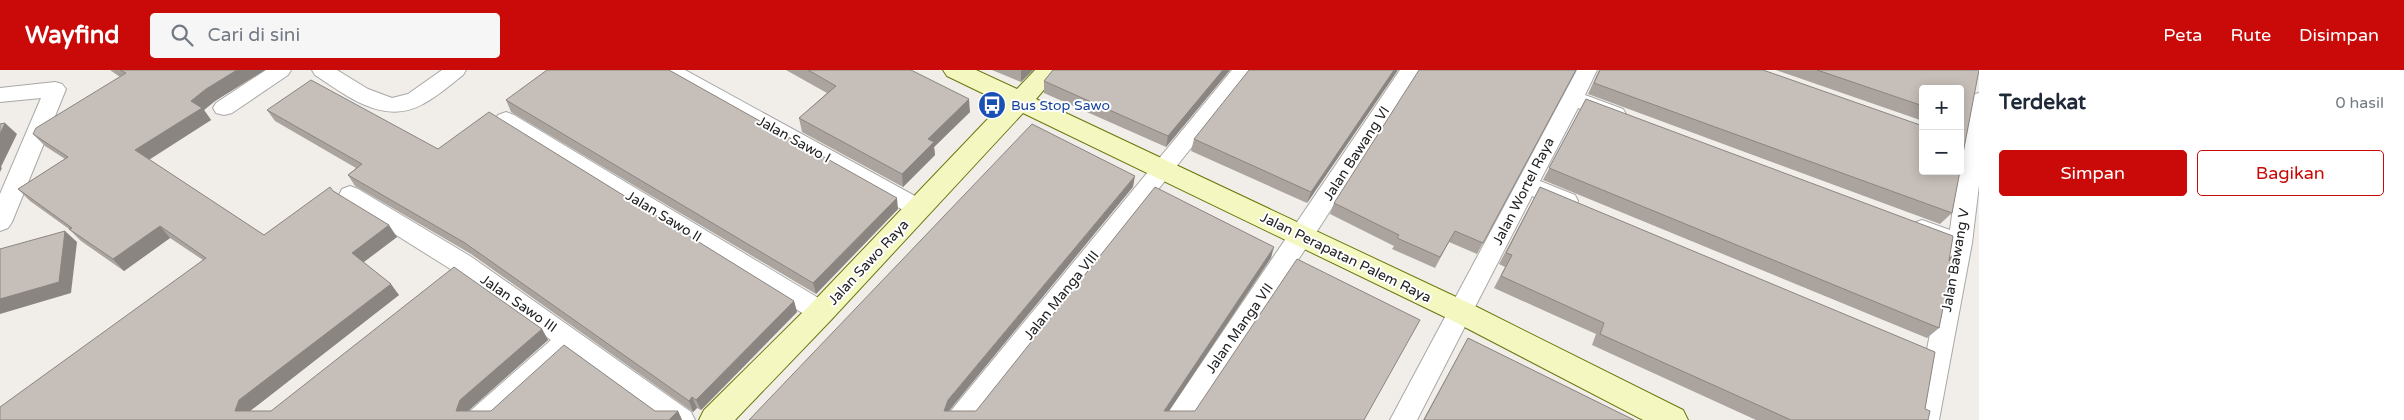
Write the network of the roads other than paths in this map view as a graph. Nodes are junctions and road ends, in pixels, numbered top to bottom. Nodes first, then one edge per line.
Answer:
1 (281, 70) edge
2 (322, 70) edge
3 (456, 70) edge
4 (669, 70) edge
5 (955, 70) edge
6 (1049, 70) edge
7 (1243, 70) edge
8 (1411, 70) edge
9 (1587, 70) edge
10 (0, 95) edge
11 (1572, 98) junction
12 (1979, 100) edge
13 (1017, 101) junction
14 (224, 108) dead end
15 (506, 120) edge
16 (1637, 122) edge
17 (1967, 147) edge
18 (1164, 170) junction
19 (1526, 184) junction
20 (350, 195) dead end
21 (918, 208) junction
22 (1590, 210) edge
23 (0, 222) edge
24 (1905, 222) edge
25 (1302, 236) junction
26 (1960, 243) junction
27 (461, 263) junction
28 (438, 281) edge
29 (822, 312) junction
30 (1461, 312) junction
31 (570, 339) junction
32 (478, 420) edge
33 (682, 420) edge
34 (715, 420) edge
35 (959, 420) edge
36 (1176, 420) edge
37 (1403, 420) edge
38 (1672, 420) edge
39 (1926, 420) edge

1 - 14 street
2 - 3 street
4 - 21 street, Jalan Sawo I
5 - 13 street, Jalan Perapatan Palem Raya
6 - 13 street, Jalan Sawo Raya
7 - 18 street, Jalan Manga VIII
8 - 25 street, Jalan Bawang VI
9 - 11 street, Jalan Wortel Raya
10 - 23 street
11 - 16 street
11 - 19 street, Jalan Wortel Raya
12 - 17 street, Jalan Bawang V
13 - 18 street, Jalan Perapatan Palem Raya
13 - 21 street, Jalan Sawo Raya
15 - 29 street, Jalan Sawo II
17 - 26 street, Jalan Bawang V
18 - 25 street, Jalan Perapatan Palem Raya
18 - 35 street, Jalan Manga VIII
19 - 22 street
19 - 30 street, Jalan Wortel Raya
20 - 27 street, Jalan Sawo III
21 - 29 street, Jalan Sawo Raya
24 - 26 street
25 - 30 street, Jalan Perapatan Palem Raya
25 - 36 street, Jalan Manga VII
26 - 39 street, Jalan Bawang V
27 - 28 street
27 - 31 street, Jalan Sawo III
29 - 34 street, Jalan Sawo Raya
30 - 37 street, Jalan Wortel Raya
30 - 38 street, Jalan Perapatan Palem Raya
31 - 32 street
31 - 33 street, Jalan Sawo III

